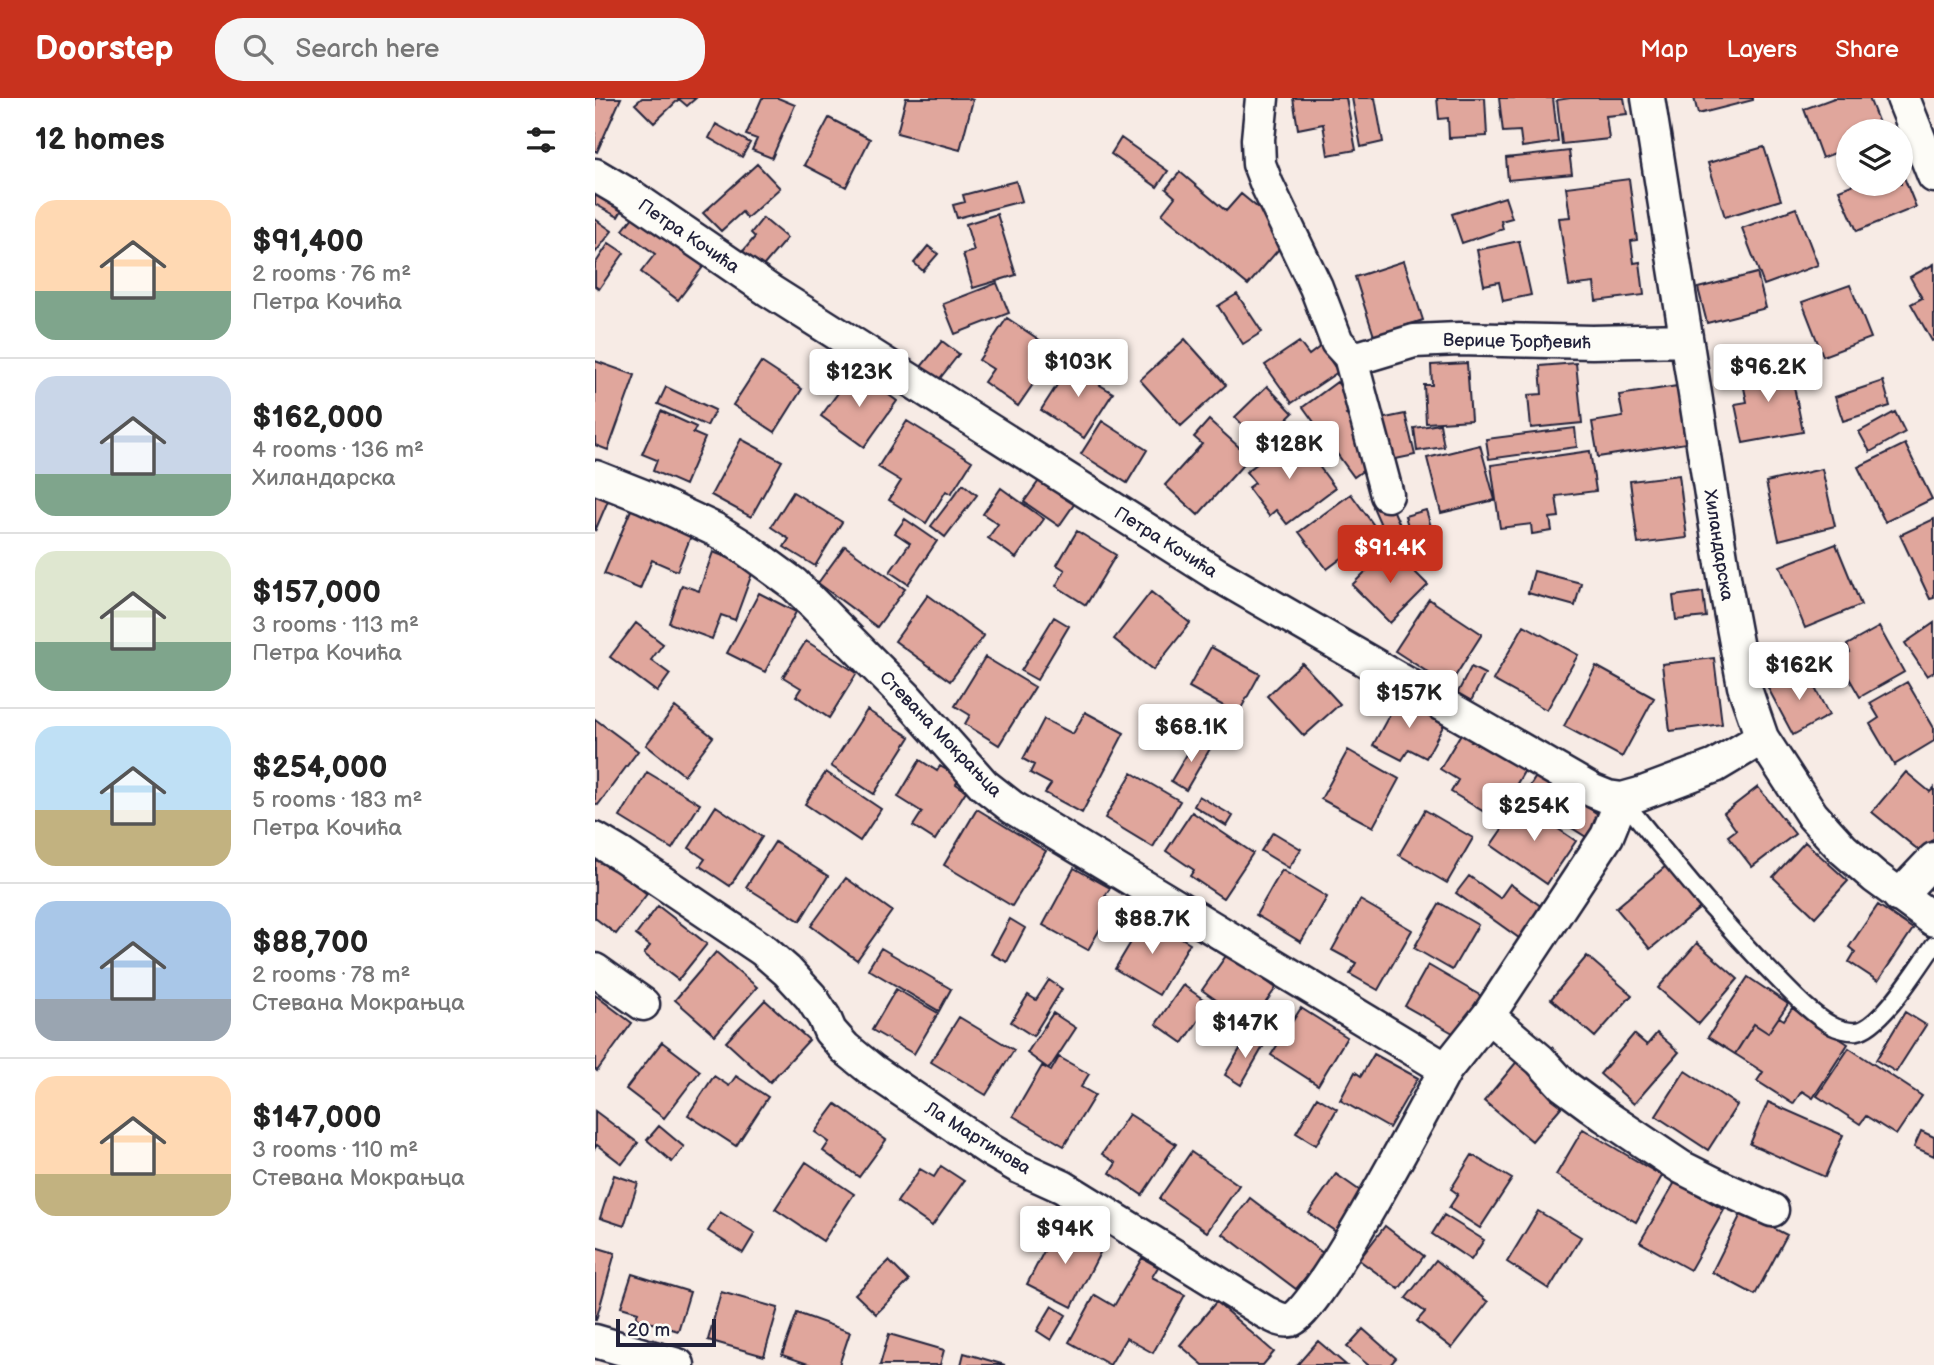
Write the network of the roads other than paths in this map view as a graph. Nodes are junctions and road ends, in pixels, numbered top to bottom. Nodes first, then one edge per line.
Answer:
1 (1262, 98) edge
2 (1649, 98) edge
3 (1903, 98) edge
4 (595, 175) edge
5 (1934, 176) edge
6 (1686, 340) junction
7 (1350, 356) junction
8 (595, 477) edge
9 (1387, 495) dead end
10 (1762, 738) junction
11 (1622, 799) junction
12 (595, 839) edge
13 (1934, 859) edge
14 (1899, 896) junction
15 (1934, 920) edge
16 (1934, 945) edge
17 (595, 970) edge
18 (643, 1004) dead end
19 (1488, 1016) junction
20 (1445, 1069) junction
21 (1772, 1209) dead end
22 (595, 1341) edge
23 (678, 1365) edge

1 - 7 street
2 - 6 street, Хиландарска
3 - 5 street
4 - 11 street, Петра Кочића
6 - 7 street, Верице Ђорђевић
6 - 10 street, Хиландарска
7 - 9 street
8 - 20 street, Стевана Мокрањца
10 - 11 street
10 - 14 street, Хиландарска
11 - 16 lane
11 - 19 street
12 - 20 street, Ла Мартинова
13 - 14 street
14 - 15 street, Хиландарска
17 - 18 street
19 - 20 street
19 - 21 street
22 - 23 street

